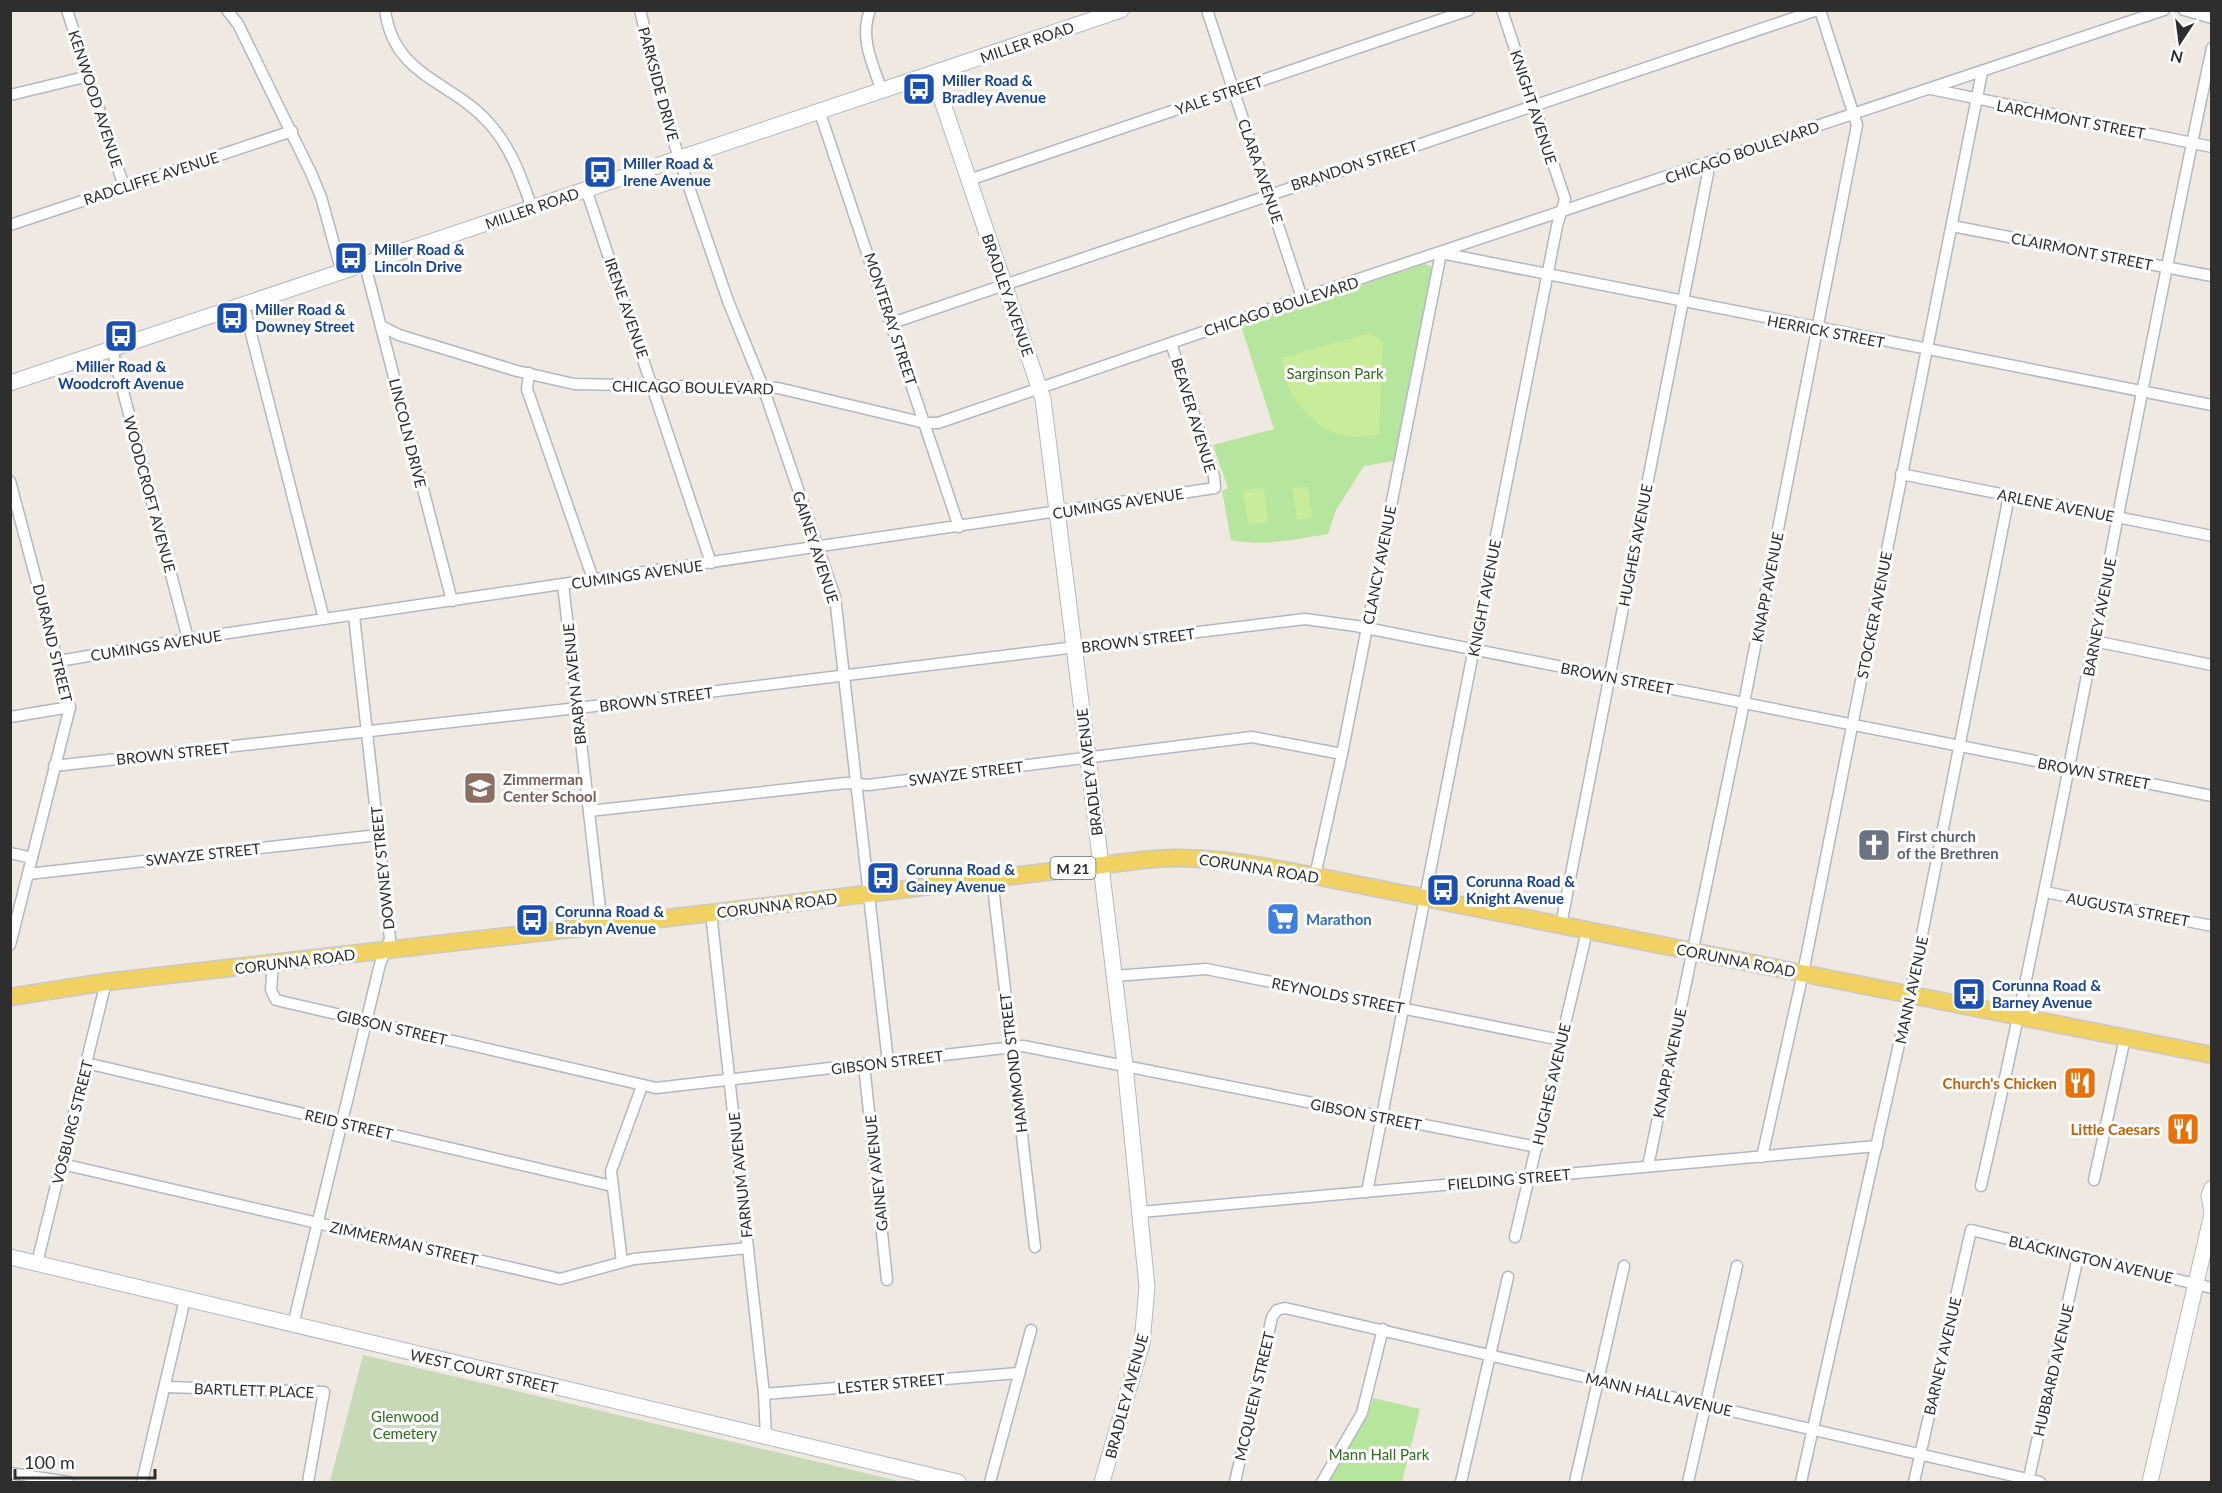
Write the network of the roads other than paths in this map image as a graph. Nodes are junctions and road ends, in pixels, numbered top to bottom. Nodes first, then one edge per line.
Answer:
1 (67, 10) edge
2 (227, 10) edge
3 (385, 10) edge
4 (640, 10) edge
5 (870, 10) edge
6 (1121, 10) edge
7 (1207, 10) edge
8 (1469, 10) edge
9 (1502, 10) edge
10 (1819, 10) edge
11 (2164, 10) edge
12 (2184, 10) edge
13 (2211, 18) edge
14 (2211, 48) edge
15 (1982, 72) junction
16 (933, 74) junction
17 (89, 76) junction
18 (1930, 89) junction
19 (1233, 90) junction
20 (882, 91) junction
21 (10, 95) edge
22 (1976, 100) junction
23 (1533, 106) junction
24 (820, 113) junction
25 (1855, 114) junction
26 (292, 131) junction
27 (2191, 143) junction
28 (2211, 147) edge
29 (679, 158) junction
30 (1706, 164) junction
31 (969, 180) junction
32 (124, 187) junction
33 (586, 189) junction
34 (1269, 194) junction
35 (532, 208) junction
36 (1561, 214) junction
37 (10, 225) edge
38 (1952, 225) junction
39 (1441, 253) junction
40 (365, 265) junction
41 (2167, 267) junction
42 (342, 273) junction
43 (1547, 275) junction
44 (2211, 276) edge
45 (1005, 285) junction
46 (1302, 298) junction
47 (1683, 302) junction
48 (244, 306) junction
49 (892, 323) junction
50 (383, 327) junction
51 (1818, 329) junction
52 (1171, 343) junction
53 (112, 349) junction
54 (1926, 351) junction
55 (529, 373) junction
56 (10, 383) edge
57 (653, 385) junction
58 (763, 387) junction
59 (1039, 388) junction
60 (2142, 391) junction
61 (2211, 405) edge
62 (926, 423) junction
63 (1901, 474) junction
64 (10, 480) edge
65 (1215, 488) joint
66 (2009, 496) junction
67 (1058, 512) junction
68 (2118, 518) junction
69 (959, 527) junction
70 (2211, 536) edge
71 (817, 547) junction
72 (711, 563) junction
73 (593, 579) junction
74 (563, 584) junction
75 (452, 601) junction
76 (354, 616) junction
77 (324, 619) junction
78 (1366, 628) junction
79 (188, 639) junction
80 (2094, 641) junction
81 (1075, 649) junction
82 (1474, 650) junction
83 (59, 661) junction
84 (2211, 665) edge
85 (1609, 676) junction
86 (845, 677) junction
87 (1744, 703) junction
88 (70, 707) junction
89 (578, 708) junction
90 (10, 717) edge
91 (1852, 725) junction
92 (367, 731) junction
93 (1960, 746) junction
94 (1342, 754) junction
95 (1088, 758) junction
96 (54, 766) junction
97 (2069, 768) junction
98 (858, 784) junction
99 (2211, 796) edge
100 (589, 811) junction
101 (378, 835) junction
102 (10, 853) edge
103 (32, 858) junction
104 (1100, 865) junction
105 (28, 874) junction
106 (1315, 876) junction
107 (992, 878) junction
108 (2045, 892) junction
109 (869, 893) junction
110 (1425, 899) junction
111 (711, 914) junction
112 (602, 926) junction
113 (1561, 926) junction
114 (2211, 926) edge
115 (1587, 931) junction
116 (10, 945) edge
117 (385, 951) junction
118 (1693, 952) junction
119 (273, 964) junction
120 (1803, 973) junction
121 (1114, 976) junction
122 (106, 982) junction
123 (1910, 995) junction
124 (10, 997) edge
125 (1404, 1008) junction
126 (2019, 1017) junction
127 (367, 1022) junction
128 (2125, 1038) junction
129 (1561, 1040) junction
130 (1011, 1047) junction
131 (2211, 1055) edge
132 (888, 1062) junction
133 (86, 1063) junction
134 (864, 1065) junction
135 (1125, 1065) junction
136 (729, 1081) junction
137 (642, 1086) junction
138 (1382, 1118) junction
139 (342, 1122) junction
140 (1877, 1146) junction
141 (1537, 1147) junction
142 (1762, 1157) junction
143 (62, 1164) junction
144 (1648, 1166) junction
145 (1530, 1177) junction
146 (2094, 1180) dead end
147 (612, 1186) junction
148 (1981, 1186) dead end
149 (2211, 1188) edge
150 (1367, 1192) junction
151 (1141, 1212) junction
152 (2211, 1213) edge
153 (318, 1222) junction
154 (1971, 1230) joint
155 (1515, 1237) dead end
156 (1035, 1247) dead end
157 (748, 1248) junction
158 (10, 1257) edge
159 (2078, 1257) junction
160 (622, 1262) junction
161 (37, 1263) junction
162 (1624, 1266) dead end
163 (1737, 1266) dead end
164 (1508, 1277) dead end
165 (887, 1280) dead end
166 (2194, 1283) junction
167 (2211, 1288) edge
168 (185, 1299) junction
169 (1278, 1310) joint
170 (293, 1324) junction
171 (1383, 1329) junction
172 (1031, 1330) dead end
173 (1490, 1355) junction
174 (1019, 1373) junction
175 (1598, 1380) junction
176 (166, 1387) junction
177 (764, 1394) junction
178 (1706, 1404) junction
179 (1813, 1429) junction
180 (766, 1437) junction
181 (1920, 1454) junction
182 (10, 1473) edge
183 (2028, 1481) edge
184 (68, 1482) edge
185 (142, 1482) edge
186 (308, 1482) edge
187 (958, 1482) edge
188 (990, 1482) edge
189 (1102, 1482) edge
190 (1235, 1482) edge
191 (1322, 1482) edge
192 (1461, 1482) edge
193 (1575, 1482) edge
194 (1688, 1482) edge
195 (1801, 1482) edge
196 (1914, 1482) edge
197 (2040, 1482) edge
198 (2150, 1482) edge

1 - 17 street, KENWOOD AVENUE
2 - 26 street
3 - 35 street
4 - 29 street, PARKSIDE DRIVE
5 - 20 street
6 - 16 street, MILLER ROAD
7 - 19 street, CLARA AVENUE
8 - 19 street, YALE STREET
9 - 23 street, KNIGHT AVENUE
10 - 23 street, BRANDON STREET
10 - 25 street, KNAPP AVENUE
11 - 15 street, CHICAGO BOULEVARD
12 - 13 street
14 - 27 street, BARNEY AVENUE
15 - 18 street, CHICAGO BOULEVARD
15 - 22 street, STOCKER AVENUE
16 - 20 street, MILLER ROAD
16 - 31 street, BRADLEY AVENUE
17 - 21 street
17 - 32 street, KENWOOD AVENUE
18 - 22 street, LARCHMONT STREET
18 - 25 street, CHICAGO BOULEVARD
19 - 31 street, YALE STREET
19 - 34 street, CLARA AVENUE
20 - 24 street, MILLER ROAD
22 - 27 street, LARCHMONT STREET
22 - 38 street, STOCKER AVENUE
23 - 34 street, BRANDON STREET
23 - 36 street, KNIGHT AVENUE
24 - 29 street, MILLER ROAD
24 - 49 street, MONTERAY STREET
25 - 30 street, CHICAGO BOULEVARD
25 - 51 street, KNAPP AVENUE
26 - 32 street, RADCLIFFE AVENUE
26 - 42 street
27 - 28 street, LARCHMONT STREET
27 - 41 street, BARNEY AVENUE
29 - 33 street, MILLER ROAD
29 - 58 street, GAINEY AVENUE
30 - 36 street, CHICAGO BOULEVARD
30 - 47 street, HUGHES AVENUE
31 - 45 street, BRADLEY AVENUE
32 - 37 street, RADCLIFFE AVENUE
33 - 35 street, MILLER ROAD
33 - 57 street, IRENE AVENUE
34 - 45 street, BRANDON STREET
34 - 46 street, CLARA AVENUE
35 - 40 street, MILLER ROAD
36 - 39 street, CHICAGO BOULEVARD
36 - 43 street, KNIGHT AVENUE
38 - 41 street, CLAIRMONT STREET
38 - 54 street, STOCKER AVENUE
39 - 43 street, HERRICK STREET
39 - 46 street, CHICAGO BOULEVARD
39 - 78 street, CLANCY AVENUE
40 - 42 street, MILLER ROAD
40 - 50 street, LINCOLN DRIVE
41 - 44 street, CLAIRMONT STREET
41 - 60 street, BARNEY AVENUE
42 - 48 street, MILLER ROAD
43 - 47 street, HERRICK STREET
43 - 82 street, KNIGHT AVENUE
45 - 49 street, BRANDON STREET
45 - 59 street, BRADLEY AVENUE
46 - 52 street, CHICAGO BOULEVARD
47 - 51 street, HERRICK STREET
47 - 85 street, HUGHES AVENUE
48 - 53 street, MILLER ROAD
48 - 77 street
49 - 62 street, MONTERAY STREET
50 - 55 street, CHICAGO BOULEVARD
50 - 75 street, LINCOLN DRIVE
51 - 54 street, HERRICK STREET
51 - 87 street, KNAPP AVENUE
52 - 59 street, CHICAGO BOULEVARD
52 - 65 street, BEAVER AVENUE
53 - 56 street, MILLER ROAD
53 - 79 street, WOODCROFT AVENUE
54 - 60 street, HERRICK STREET
54 - 63 street, STOCKER AVENUE
55 - 57 street, CHICAGO BOULEVARD
55 - 73 street
57 - 58 street, CHICAGO BOULEVARD
57 - 72 street, IRENE AVENUE
58 - 62 street, CHICAGO BOULEVARD
58 - 71 street, GAINEY AVENUE
59 - 62 street, CHICAGO BOULEVARD
59 - 67 street, BRADLEY AVENUE
60 - 61 street, HERRICK STREET
60 - 68 street, BARNEY AVENUE
62 - 69 street, MONTERAY STREET
63 - 66 street, ARLENE AVENUE
63 - 91 street, STOCKER AVENUE
64 - 83 street, DURAND STREET
65 - 67 street, CUMINGS AVENUE
66 - 68 street, ARLENE AVENUE
66 - 93 street, MANN AVENUE
67 - 69 street, CUMINGS AVENUE
67 - 81 street, BRADLEY AVENUE
68 - 70 street, ARLENE AVENUE
68 - 80 street, BARNEY AVENUE
69 - 71 street, CUMINGS AVENUE
71 - 72 street, CUMINGS AVENUE
71 - 86 street, GAINEY AVENUE
72 - 73 street, CUMINGS AVENUE
73 - 74 street, CUMINGS AVENUE
74 - 75 street, CUMINGS AVENUE
74 - 89 street, BRABYN AVENUE
75 - 76 street, CUMINGS AVENUE
76 - 77 street, CUMINGS AVENUE
76 - 92 street, DOWNEY STREET
77 - 79 street, CUMINGS AVENUE
78 - 81 street, BROWN STREET
78 - 82 street, BROWN STREET
78 - 94 street, CLANCY AVENUE
79 - 83 street, CUMINGS AVENUE
80 - 84 street
80 - 97 street, BARNEY AVENUE
81 - 86 street, BROWN STREET
81 - 95 street, BRADLEY AVENUE
82 - 85 street, BROWN STREET
82 - 110 street, KNIGHT AVENUE
83 - 88 street, DURAND STREET
85 - 87 street, BROWN STREET
85 - 113 street, HUGHES AVENUE
86 - 89 street, BROWN STREET
86 - 98 street, GAINEY AVENUE
87 - 91 street, BROWN STREET
87 - 118 street, KNAPP AVENUE
88 - 90 street
88 - 96 street, DURAND STREET
89 - 92 street, BROWN STREET
89 - 100 street, BRABYN AVENUE
91 - 93 street, BROWN STREET
91 - 120 street, STOCKER AVENUE
92 - 96 street, BROWN STREET
92 - 101 street, DOWNEY STREET
93 - 97 street, BROWN STREET
93 - 123 street, MANN AVENUE
94 - 95 street, SWAYZE STREET
94 - 106 street, CLANCY AVENUE
95 - 98 street, SWAYZE STREET
95 - 104 street, BRADLEY AVENUE
96 - 103 street, DURAND STREET
97 - 99 street, BROWN STREET
97 - 108 street, BARNEY AVENUE
98 - 100 street, SWAYZE STREET
98 - 109 street, GAINEY AVENUE
100 - 112 street, BRABYN AVENUE
101 - 105 street, SWAYZE STREET
101 - 117 street, DOWNEY STREET
102 - 103 street
103 - 105 street, DURAND STREET
104 - 106 main road, CORUNNA ROAD / M 21
104 - 107 main road, CORUNNA ROAD / M 21
104 - 121 street, BRADLEY AVENUE
105 - 116 street, DURAND STREET
106 - 110 main road, CORUNNA ROAD / M 21
107 - 109 main road, CORUNNA ROAD / M 21
107 - 130 street, HAMMOND STREET
108 - 114 street, AUGUSTA STREET
108 - 126 street, BARNEY AVENUE
109 - 111 main road, CORUNNA ROAD / M 21
109 - 132 street, GAINEY AVENUE
110 - 113 main road, CORUNNA ROAD / M 21
110 - 125 street, KNIGHT AVENUE
111 - 112 main road, CORUNNA ROAD / M 21
111 - 136 street, FARNUM AVENUE
112 - 117 main road, CORUNNA ROAD / M 21
113 - 115 main road, CORUNNA ROAD / M 21
115 - 118 main road, CORUNNA ROAD / M 21
115 - 129 street, HUGHES AVENUE
117 - 119 main road, CORUNNA ROAD / M 21
117 - 127 street, DOWNEY STREET
118 - 120 main road, CORUNNA ROAD / M 21
118 - 144 street, KNAPP AVENUE
119 - 122 main road, CORUNNA ROAD / M 21
119 - 127 street, GIBSON STREET
120 - 123 main road, CORUNNA ROAD / M 21
120 - 142 street, STOCKER AVENUE
121 - 125 street, REYNOLDS STREET
121 - 135 street, BRADLEY AVENUE
122 - 124 main road, CORUNNA ROAD / M 21
122 - 133 street, VOSBURG STREET
123 - 126 main road, CORUNNA ROAD / M 21
123 - 140 street, MANN AVENUE
125 - 129 street, REYNOLDS STREET
125 - 138 street, KNIGHT AVENUE
126 - 128 main road, CORUNNA ROAD / M 21
126 - 148 street, BARNEY AVENUE
127 - 137 street, GIBSON STREET
127 - 139 street, DOWNEY STREET
128 - 131 main road, CORUNNA ROAD / M 21
128 - 146 street
129 - 141 street, HUGHES AVENUE
130 - 132 street, GIBSON STREET
130 - 135 street, GIBSON STREET
130 - 156 street, HAMMOND STREET
132 - 134 street, GIBSON STREET
133 - 139 street, REID STREET
133 - 143 street, VOSBURG STREET
134 - 136 street, GIBSON STREET
134 - 165 street, GAINEY AVENUE
135 - 138 street, GIBSON STREET
135 - 151 street, BRADLEY AVENUE
136 - 137 street, GIBSON STREET
136 - 157 street, FARNUM AVENUE
137 - 147 street
138 - 141 street, GIBSON STREET
138 - 150 street, KNIGHT AVENUE
139 - 147 street, REID STREET
139 - 153 street, DOWNEY STREET
140 - 142 street, FIELDING STREET
140 - 179 street, MANN AVENUE
141 - 145 street, HUGHES AVENUE
142 - 144 street, FIELDING STREET
143 - 153 street, ZIMMERMAN STREET
143 - 161 street, VOSBURG STREET
144 - 145 street, FIELDING STREET
145 - 150 street, FIELDING STREET
145 - 155 street, HUGHES AVENUE
147 - 160 street
149 - 152 street
150 - 151 street, FIELDING STREET
151 - 189 street, BRADLEY AVENUE
152 - 166 street
153 - 160 street, ZIMMERMAN STREET
153 - 170 street, DOWNEY STREET
154 - 159 street, BLACKINGTON AVENUE
154 - 181 street, BARNEY AVENUE
157 - 160 street, ZIMMERMAN STREET
157 - 177 street, FARNUM AVENUE
158 - 161 street, WEST COURT STREET
159 - 166 street, BLACKINGTON AVENUE
159 - 183 street, HUBBARD AVENUE
161 - 168 street, WEST COURT STREET
162 - 175 street
163 - 178 street
164 - 173 street
166 - 167 street, BLACKINGTON AVENUE
166 - 198 street
168 - 170 street, WEST COURT STREET
168 - 176 street
169 - 171 street, MANN HALL AVENUE
169 - 190 street, MCQUEEN STREET
170 - 180 street, WEST COURT STREET
171 - 173 street, MANN HALL AVENUE
171 - 191 street
172 - 174 street
173 - 175 street, MANN HALL AVENUE
173 - 192 street
174 - 177 street, LESTER STREET
174 - 188 street
175 - 178 street, MANN HALL AVENUE
175 - 193 street
176 - 185 street
176 - 186 street, BARTLETT PLACE
177 - 180 street, FARNUM AVENUE
178 - 179 street, MANN HALL AVENUE
178 - 194 street
179 - 181 street, MANN HALL AVENUE
179 - 195 street, MANN AVENUE
180 - 187 street, WEST COURT STREET
181 - 183 street, MANN HALL AVENUE
181 - 196 street, BARNEY AVENUE
182 - 184 street
183 - 197 street, MANN HALL AVENUE

